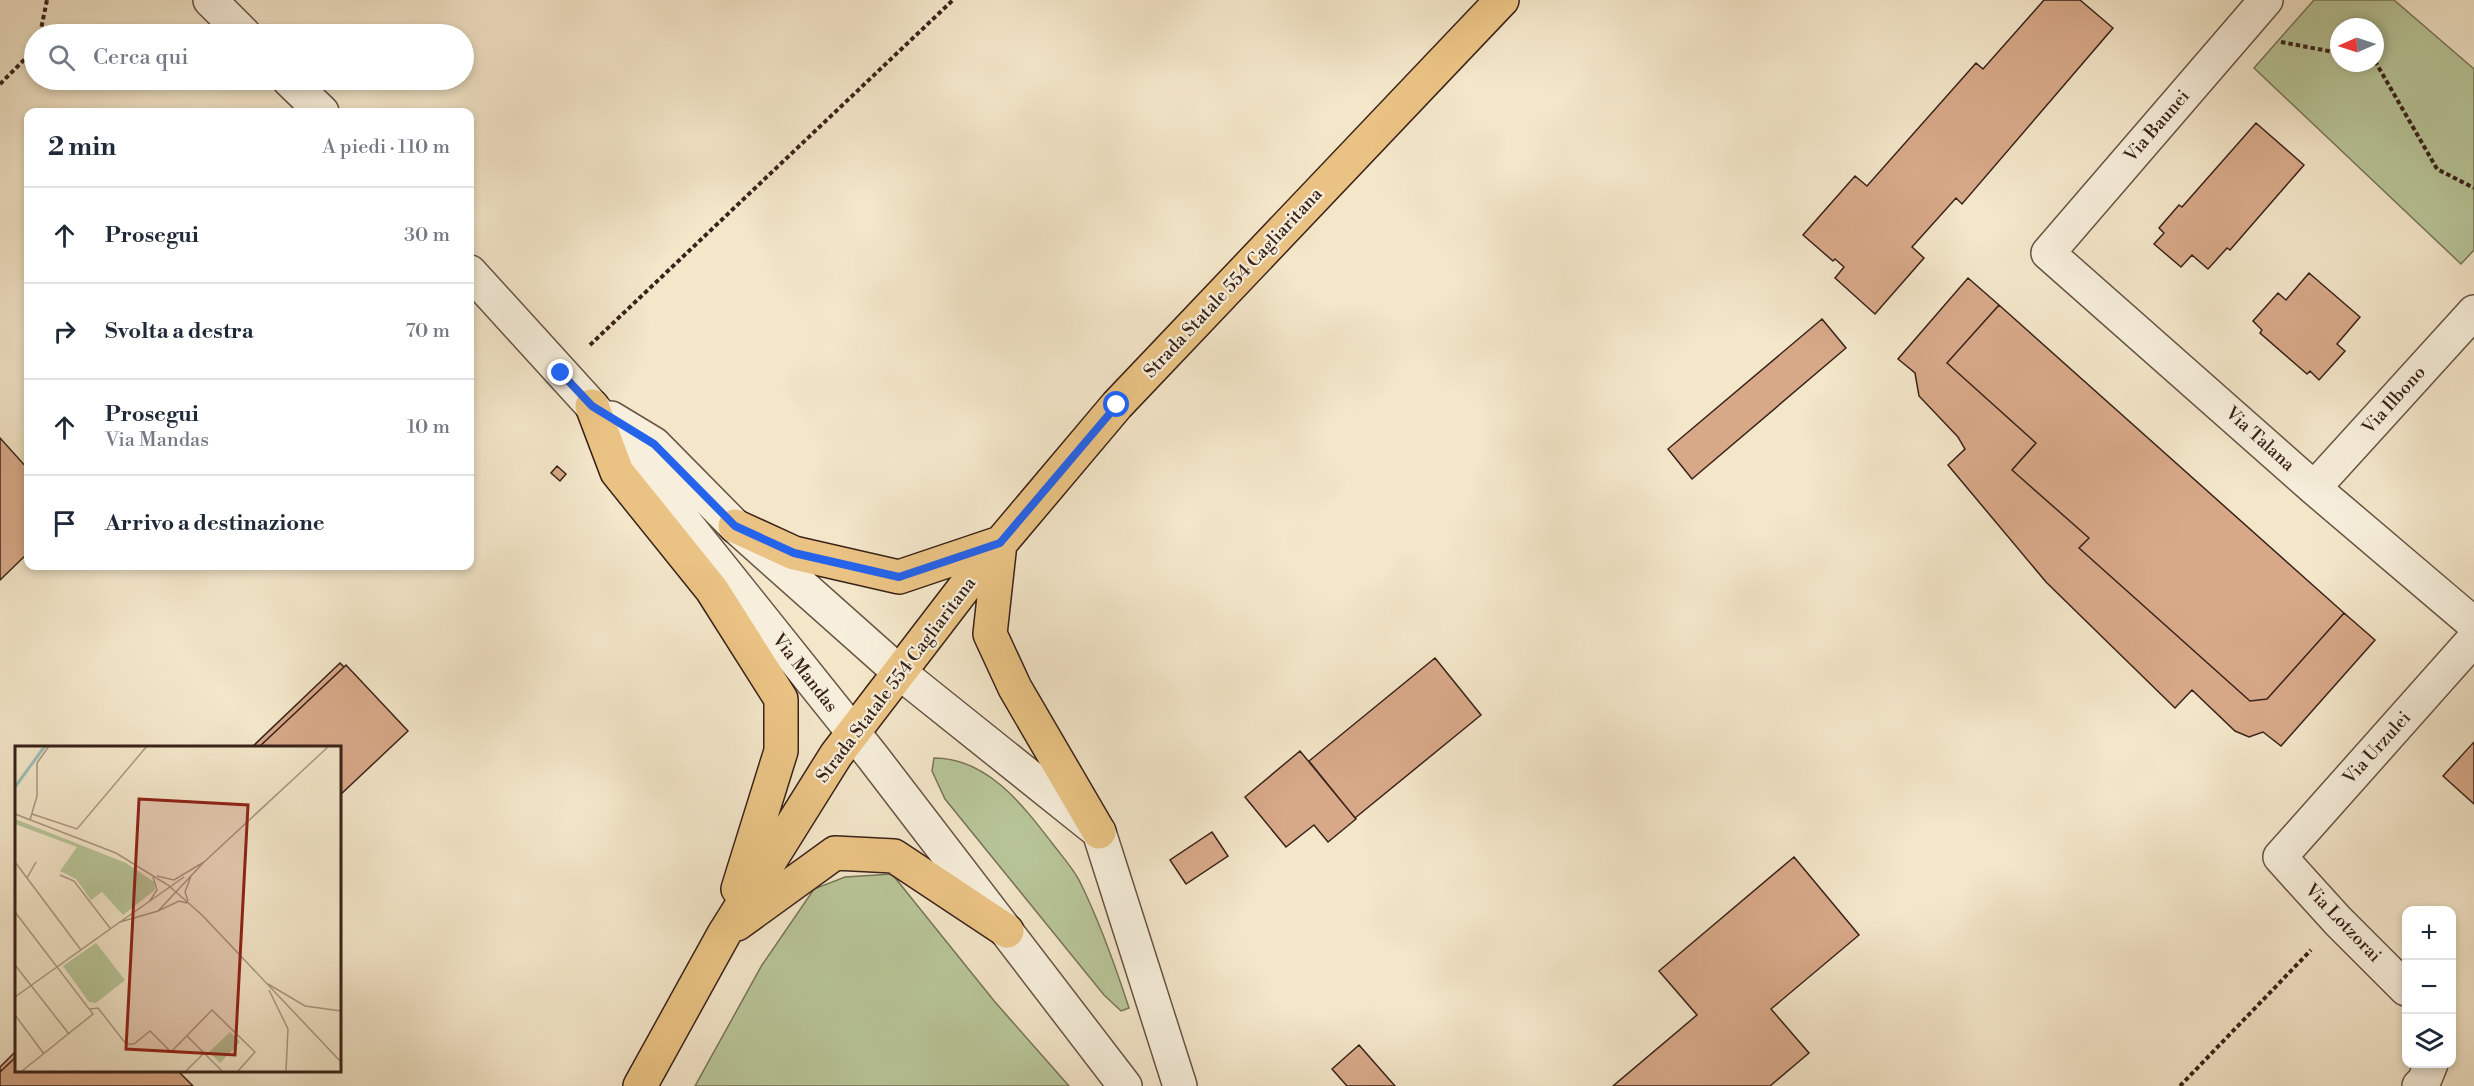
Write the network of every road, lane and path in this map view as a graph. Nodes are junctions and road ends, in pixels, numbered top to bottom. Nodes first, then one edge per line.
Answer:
1 (47, 0) edge
2 (210, 0) edge
3 (953, 0) edge
4 (1502, 0) edge
5 (2266, 0) edge
6 (42, 24) edge
7 (234, 24) edge
8 (2236, 35) junction
9 (2330, 51) edge
10 (24, 60) edge
11 (2381, 72) edge
12 (0, 84) edge
13 (299, 90) edge
14 (318, 108) edge
15 (2474, 188) edge
16 (2048, 253) joint
17 (474, 276) edge
18 (2474, 312) edge
19 (561, 373) junction
20 (592, 406) junction
21 (2314, 488) junction
22 (735, 526) junction
23 (1000, 543) junction
24 (2474, 624) edge
25 (2474, 639) edge
26 (899, 672) junction
27 (853, 733) junction
28 (1100, 832) junction
29 (2280, 857) joint
30 (2338, 921) junction
31 (1007, 931) junction
32 (724, 934) junction
33 (2402, 985) edge
34 (2429, 1068) edge
35 (640, 1086) edge
36 (1125, 1086) edge
37 (1180, 1086) edge
38 (2180, 1086) edge
39 (2419, 1086) edge

1 - 6 path
2 - 7 street
3 - 19 path
4 - 23 main road, Strada Statale 554 Cagliaritana
5 - 8 street, Via Baunei
8 - 9 path
8 - 16 street, Via Baunei
10 - 12 path
11 - 15 path
13 - 14 street
16 - 21 street, Via Talana
17 - 19 street, Via Mandas
18 - 21 street, Via Ilbono
19 - 20 street, Via Mandas
20 - 22 street
20 - 27 street, Via Mandas
20 - 32 main road
21 - 24 street, Via Talana
22 - 23 main road
22 - 26 street
23 - 26 main road, Strada Statale 554 Cagliaritana
23 - 28 main road
25 - 29 street, Via Urzulei
26 - 27 main road, Strada Statale 554 Cagliaritana
26 - 28 street
27 - 31 street, Via Mandas
27 - 32 main road, Strada Statale 554 Cagliaritana
28 - 37 street
29 - 30 street, Via Lotzorai
30 - 33 street, Via Lotzorai
30 - 38 path
31 - 32 main road
31 - 36 street, Via Mandas
32 - 35 main road, Strada Statale 554 Cagliaritana
34 - 39 street

